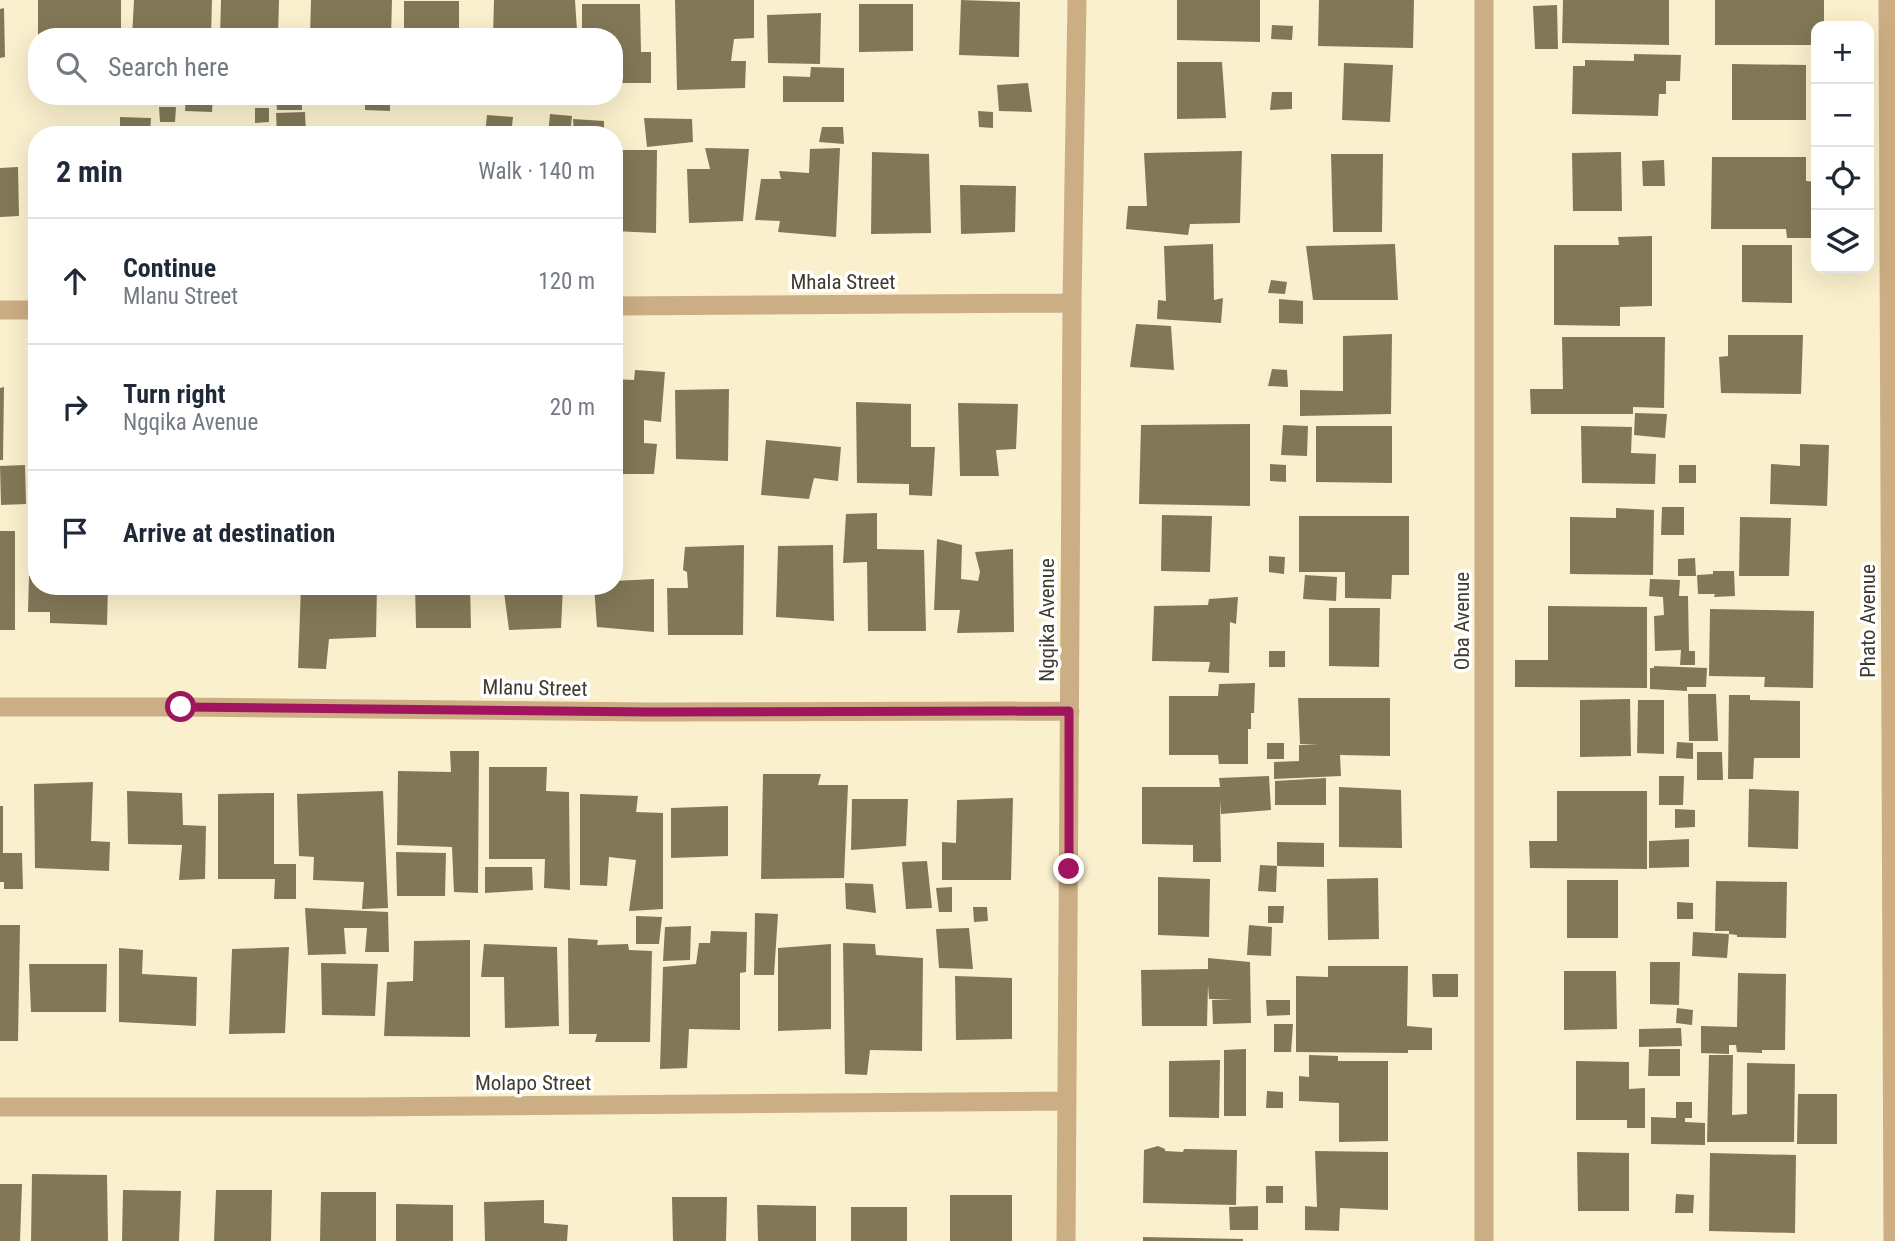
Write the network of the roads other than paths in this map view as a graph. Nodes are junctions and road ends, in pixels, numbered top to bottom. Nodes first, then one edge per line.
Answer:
1 (1077, 0) edge
2 (1484, 0) edge
3 (1888, 0) edge
4 (1072, 303) junction
5 (623, 306) edge
6 (0, 310) edge
7 (28, 310) edge
8 (0, 707) edge
9 (1069, 711) junction
10 (1066, 1101) junction
11 (0, 1107) edge
12 (1066, 1241) edge
13 (1484, 1241) edge
14 (1893, 1241) edge

1 - 4 street, Ngqika Avenue
2 - 13 street, Oba Avenue
3 - 14 street, Phato Avenue
4 - 5 street, Mhala Street
4 - 9 street, Ngqika Avenue
6 - 7 street
8 - 9 street, Mlanu Street
9 - 10 street, Ngqika Avenue
10 - 11 street, Molapo Street
10 - 12 street, Ngqika Avenue

